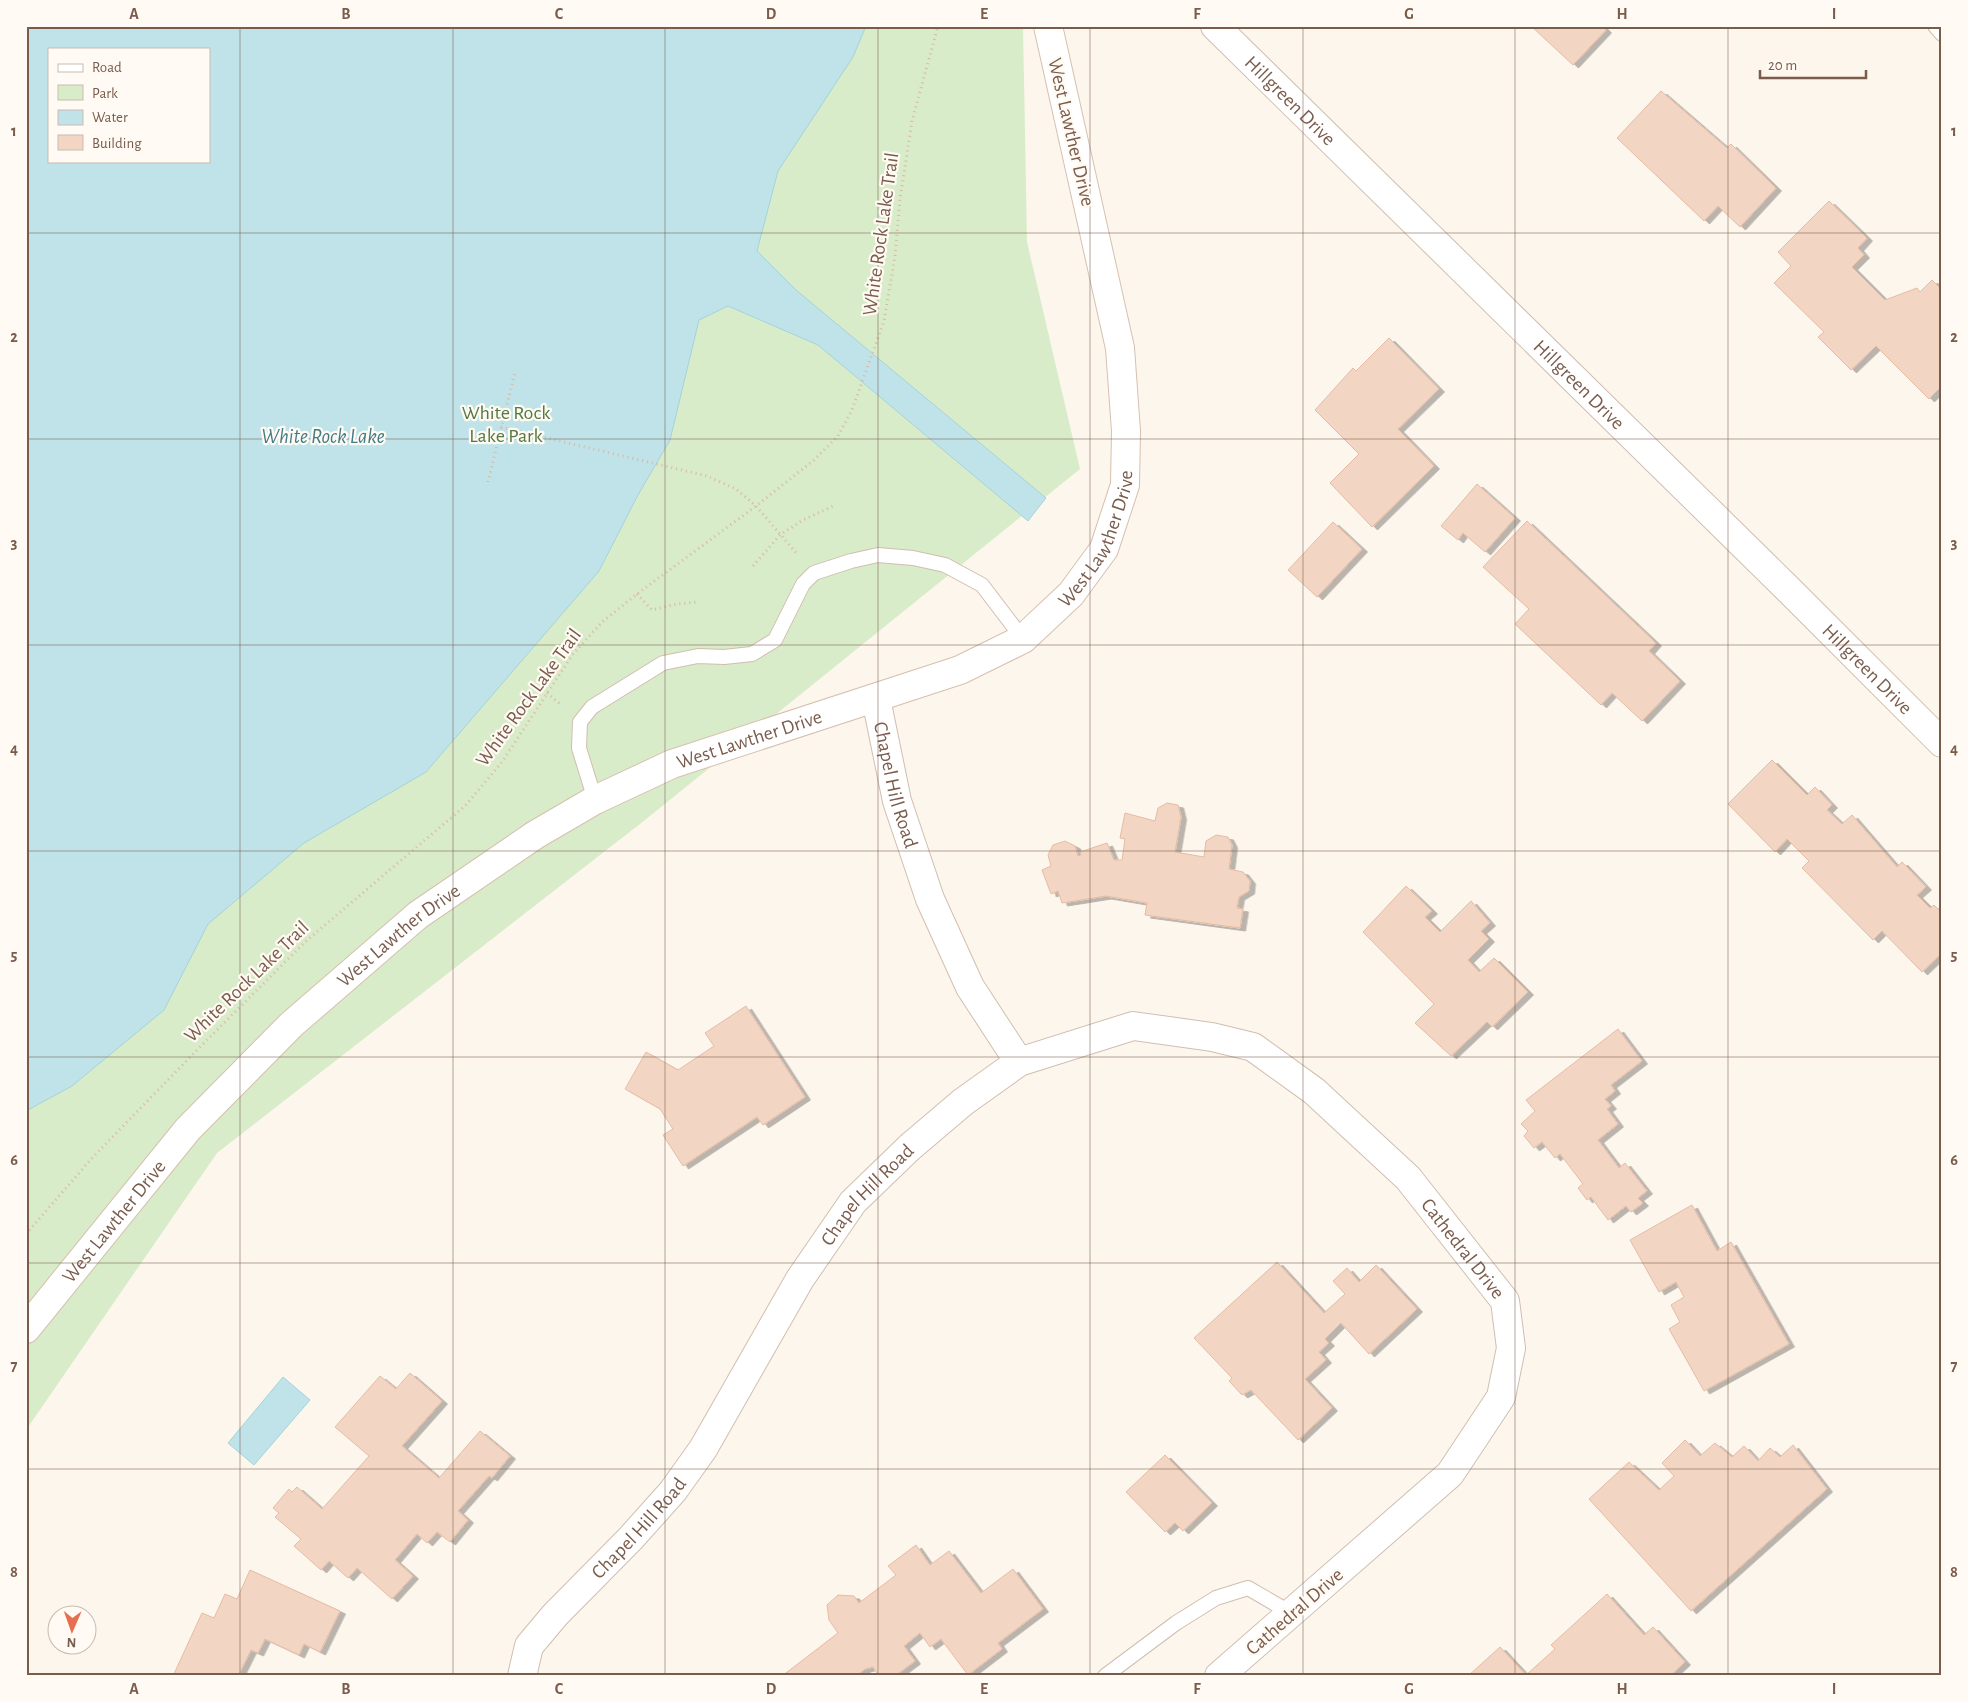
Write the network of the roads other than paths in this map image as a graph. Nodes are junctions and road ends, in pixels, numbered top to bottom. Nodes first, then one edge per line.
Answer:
1 (1048, 26) edge
2 (1215, 26) edge
3 (1935, 26) edge
4 (1942, 34) edge
5 (1023, 640) junction
6 (876, 698) junction
7 (1942, 743) edge
8 (595, 800) junction
9 (1019, 1062) junction
10 (26, 1329) edge
11 (1291, 1613) junction
12 (522, 1676) edge
13 (1105, 1676) edge
14 (1219, 1676) edge

1 - 5 street, West Lawther Drive
2 - 7 street, Hillgreen Drive
3 - 4 lane
5 - 6 street, West Lawther Drive
5 - 8 lane
6 - 8 street, West Lawther Drive
6 - 9 street, Chapel Hill Road
8 - 10 street, West Lawther Drive
9 - 11 street, Cathedral Drive
9 - 12 street, Chapel Hill Road
11 - 13 lane
11 - 14 street, Cathedral Drive

